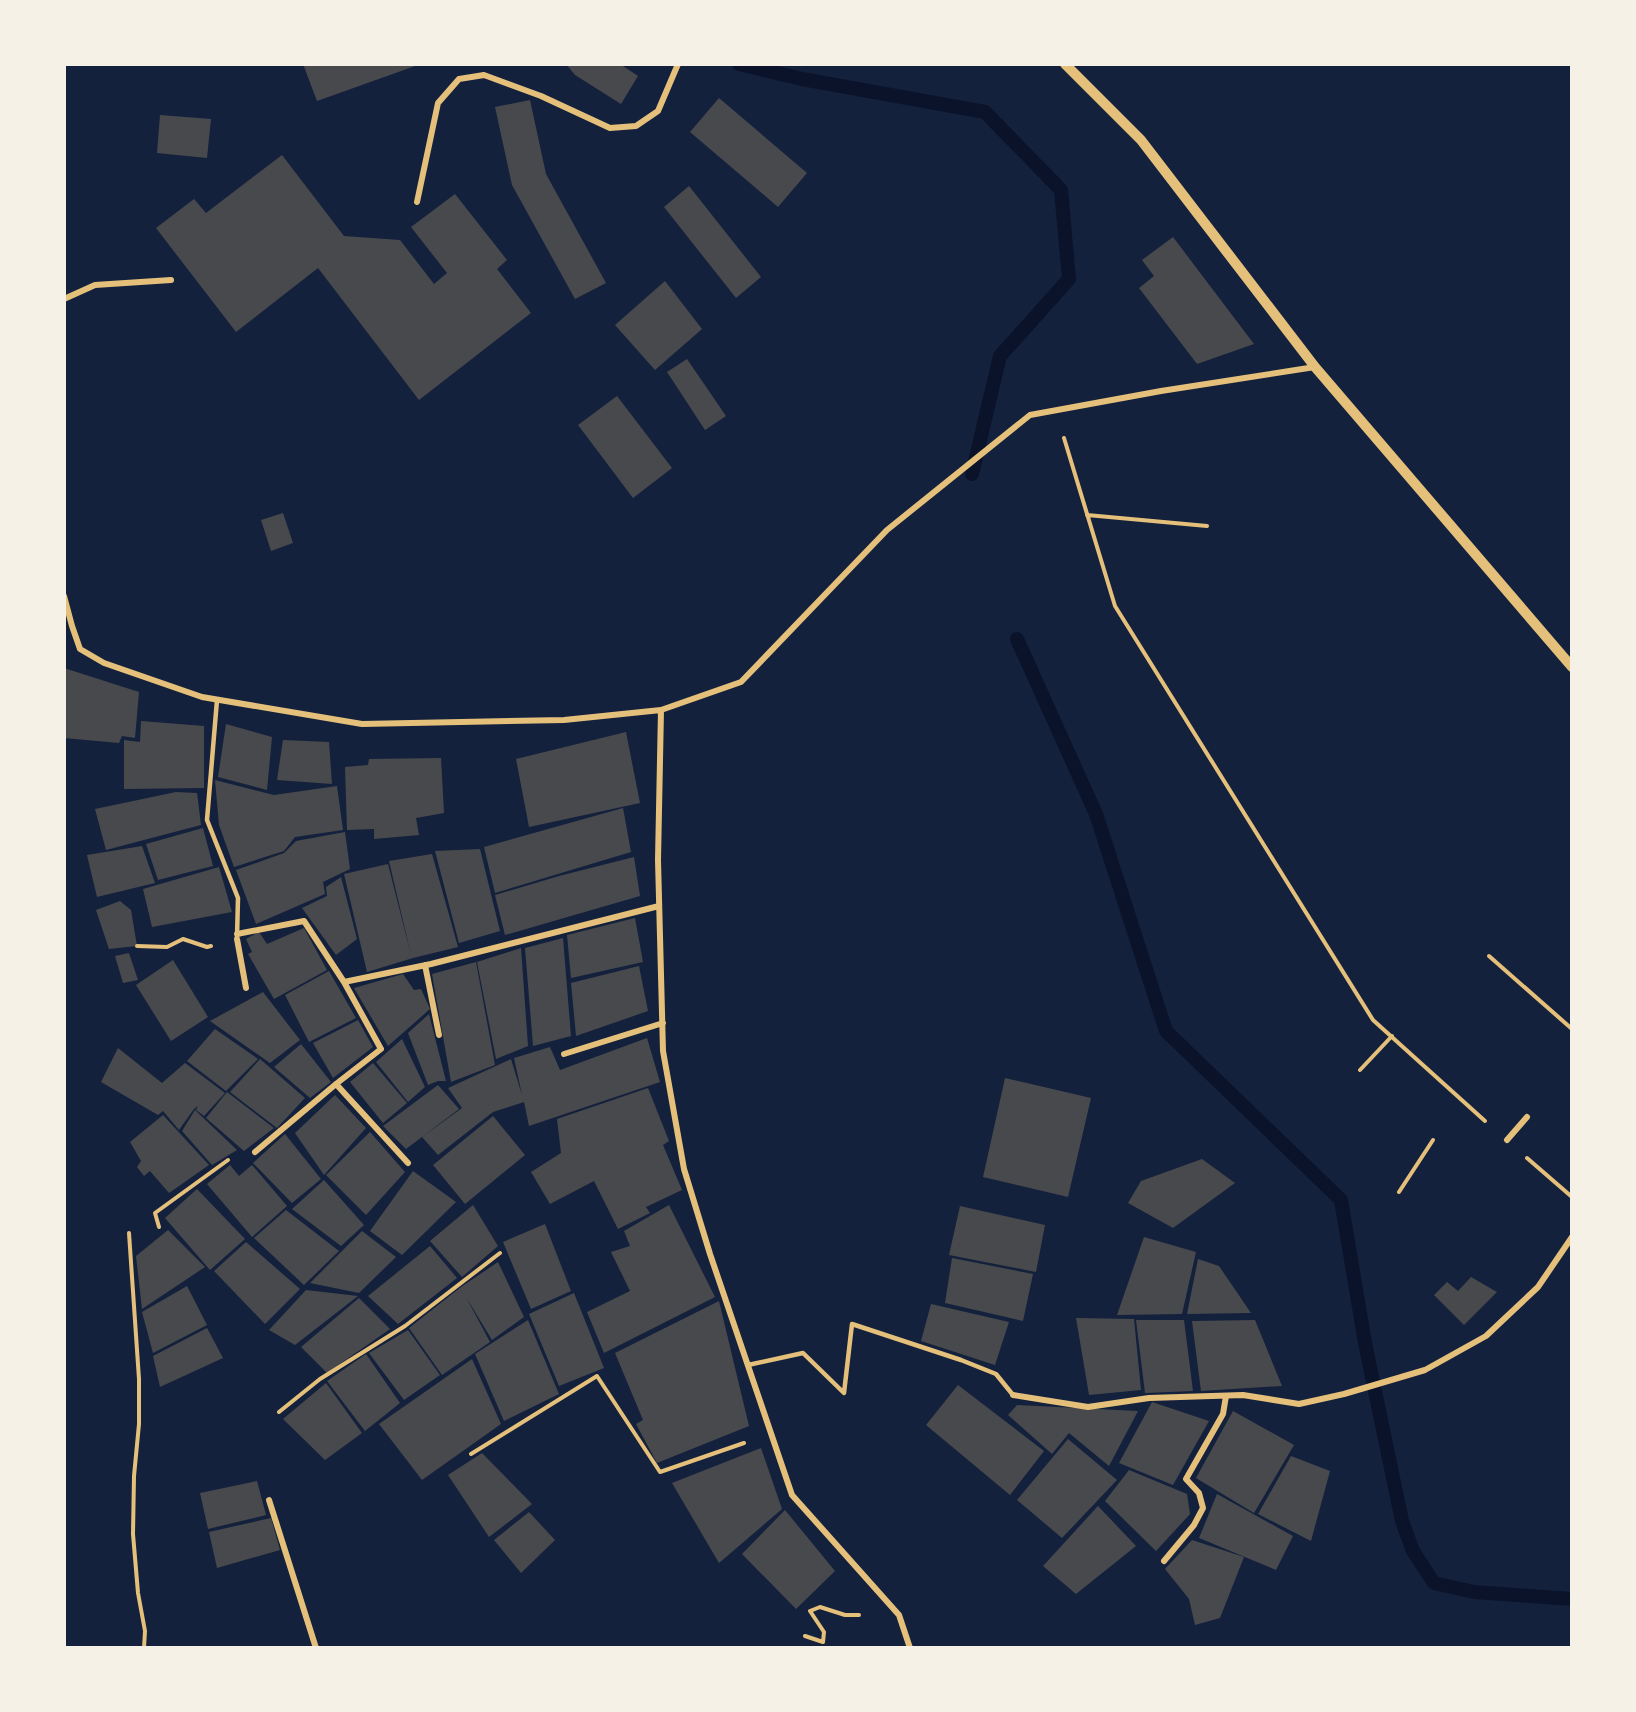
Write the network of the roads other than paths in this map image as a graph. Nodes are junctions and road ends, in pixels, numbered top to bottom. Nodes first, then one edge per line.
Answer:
1 (678, 64) edge
2 (1065, 64) edge
3 (417, 202) dead end
4 (171, 280) dead end
5 (64, 299) edge
6 (1315, 367) junction
7 (64, 596) edge
8 (1572, 667) edge
9 (217, 700) junction
10 (661, 710) junction
11 (659, 906) junction
12 (237, 937) junction
13 (424, 965) junction
14 (344, 982) junction
15 (246, 988) dead end
16 (663, 1023) junction
17 (439, 1035) dead end
18 (564, 1054) dead end
19 (336, 1084) junction
20 (1527, 1117) dead end
21 (1507, 1140) road end
22 (255, 1152) road end
23 (408, 1163) dead end
24 (1572, 1237) edge
25 (748, 1365) junction
26 (1012, 1395) joint
27 (1226, 1396) junction
28 (269, 1500) dead end
29 (1164, 1561) dead end
30 (316, 1647) edge
31 (910, 1647) edge

1 - 3 street
2 - 6 street
4 - 5 street
6 - 8 street
6 - 10 street
7 - 9 street
9 - 10 street
9 - 12 lane
10 - 11 street
11 - 13 street
11 - 16 street
12 - 14 street
12 - 15 street
13 - 14 street
13 - 17 street
14 - 19 street
16 - 18 street
16 - 25 street
19 - 22 street
19 - 23 street
20 - 21 street
24 - 27 street
25 - 26 lane
25 - 31 street
26 - 27 street
27 - 29 street
28 - 30 street

